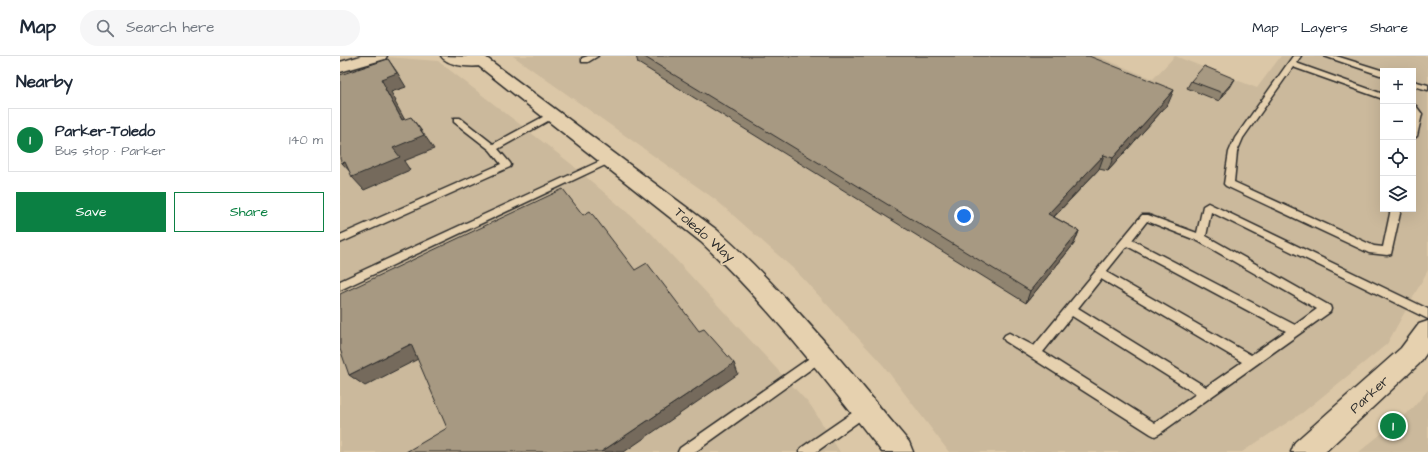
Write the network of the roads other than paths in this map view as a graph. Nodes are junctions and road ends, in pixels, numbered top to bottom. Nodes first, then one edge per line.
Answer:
1 (355, 56) edge
2 (379, 56) edge
3 (449, 56) edge
4 (594, 56) edge
5 (1298, 56) edge
6 (1328, 56) edge
7 (477, 59) edge
8 (340, 60) edge
9 (585, 60) dead end
10 (1292, 64) junction
11 (340, 67) edge
12 (1380, 72) edge
13 (1416, 84) edge
14 (1428, 88) edge
15 (1380, 96) edge
16 (1416, 112) edge
17 (552, 115) junction
18 (456, 120) dead end
19 (1416, 123) edge
20 (492, 148) junction
21 (611, 159) junction
22 (1395, 212) edge
23 (340, 238) edge
24 (1201, 238) junction
25 (1125, 241) junction
26 (1099, 273) junction
27 (340, 286) edge
28 (1070, 309) junction
29 (1428, 314) edge
30 (1295, 330) junction
31 (1428, 331) edge
32 (1009, 338) dead end
33 (1035, 353) junction
34 (821, 355) junction
35 (1251, 361) junction
36 (1206, 394) junction
37 (865, 410) junction
38 (684, 452) edge
39 (805, 452) edge
40 (898, 452) edge
41 (1305, 452) edge

1 - 8 main road
2 - 11 main road
3 - 7 main road
4 - 9 lane
5 - 10 lane
6 - 12 lane
7 - 17 main road, Toledo Way
10 - 15 lane
10 - 22 lane
13 - 14 lane
16 - 19 lane
17 - 20 lane
17 - 21 main road, Toledo Way
18 - 20 lane
20 - 23 lane
21 - 27 lane
21 - 34 main road, Toledo Way
24 - 25 lane
24 - 29 lane
24 - 30 lane
25 - 26 lane
25 - 30 lane
26 - 28 lane
26 - 35 lane
28 - 33 lane
28 - 36 lane
30 - 35 lane
31 - 41 main road, Parker
32 - 33 lane
33 - 36 lane
34 - 37 main road, Toledo Way
34 - 38 lane
35 - 36 lane
37 - 39 lane
37 - 40 main road, Toledo Way

